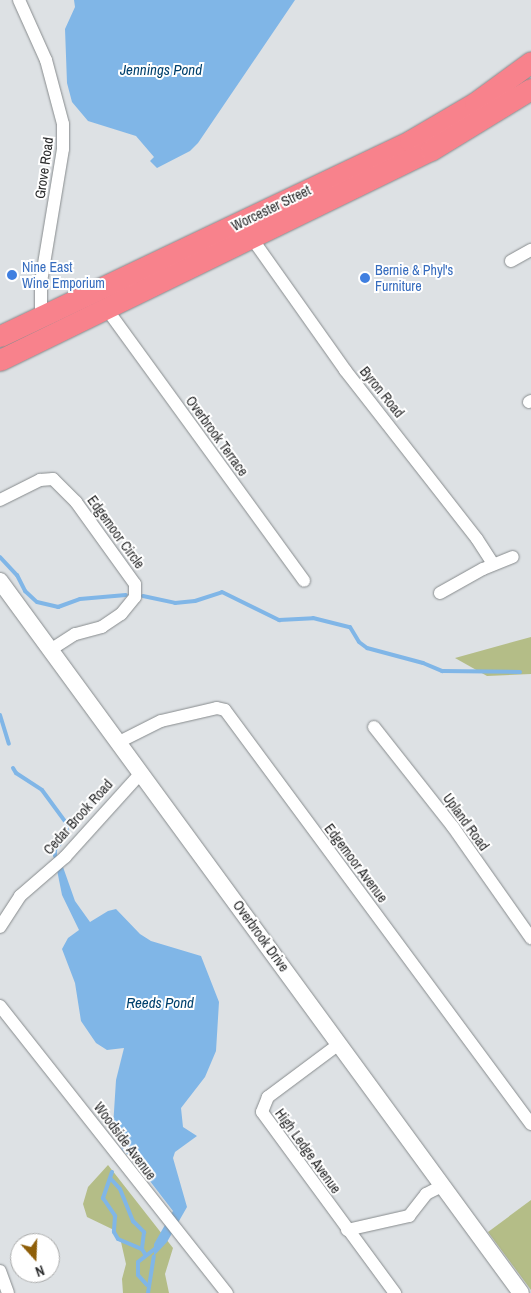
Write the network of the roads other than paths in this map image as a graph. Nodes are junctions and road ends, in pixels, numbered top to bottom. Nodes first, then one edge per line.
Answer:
1 (19, 0) edge
2 (531, 62) edge
3 (531, 89) edge
4 (250, 237) junction
5 (531, 250) edge
6 (511, 261) dead end
7 (106, 308) junction
8 (41, 317) junction
9 (0, 336) edge
10 (0, 360) edge
11 (0, 500) edge
12 (513, 557) dead end
13 (493, 564) junction
14 (0, 581) edge
15 (304, 581) dead end
16 (440, 593) dead end
17 (50, 650) junction
18 (374, 726) dead end
19 (119, 742) junction
20 (141, 773) junction
21 (527, 922) edge
22 (1, 923) edge
23 (531, 938) edge
24 (0, 1006) edge
25 (339, 1044) junction
26 (531, 1124) edge
27 (442, 1186) junction
28 (347, 1230) junction
29 (0, 1271) edge
30 (8, 1293) edge
31 (227, 1293) edge
32 (395, 1293) edge
33 (521, 1293) edge

1 - 8 street, Grove Road
2 - 8 highway, Worcester Street
3 - 4 highway, Worcester Street
4 - 7 highway, Worcester Street
4 - 13 street, Byron Road
5 - 6 street
7 - 10 highway, Worcester Street
7 - 15 street, Overbrook Terrace
8 - 9 highway, Worcester Street
11 - 17 street, Edgemoor Circle
12 - 13 street
13 - 16 street
14 - 17 street, Overbrook Drive
17 - 19 street, Overbrook Drive
18 - 21 street, Upland Road
19 - 20 street, Overbrook Drive
19 - 26 street, Edgemoor Avenue
20 - 22 street, Cedar Brook Road
20 - 25 street, Overbrook Drive
21 - 23 street, Upland Road
24 - 31 street, Woodside Avenue
25 - 27 street, Overbrook Drive
25 - 28 street, High Ledge Avenue
27 - 28 street
27 - 33 street, Overbrook Drive
28 - 32 street, High Ledge Avenue
29 - 30 street

